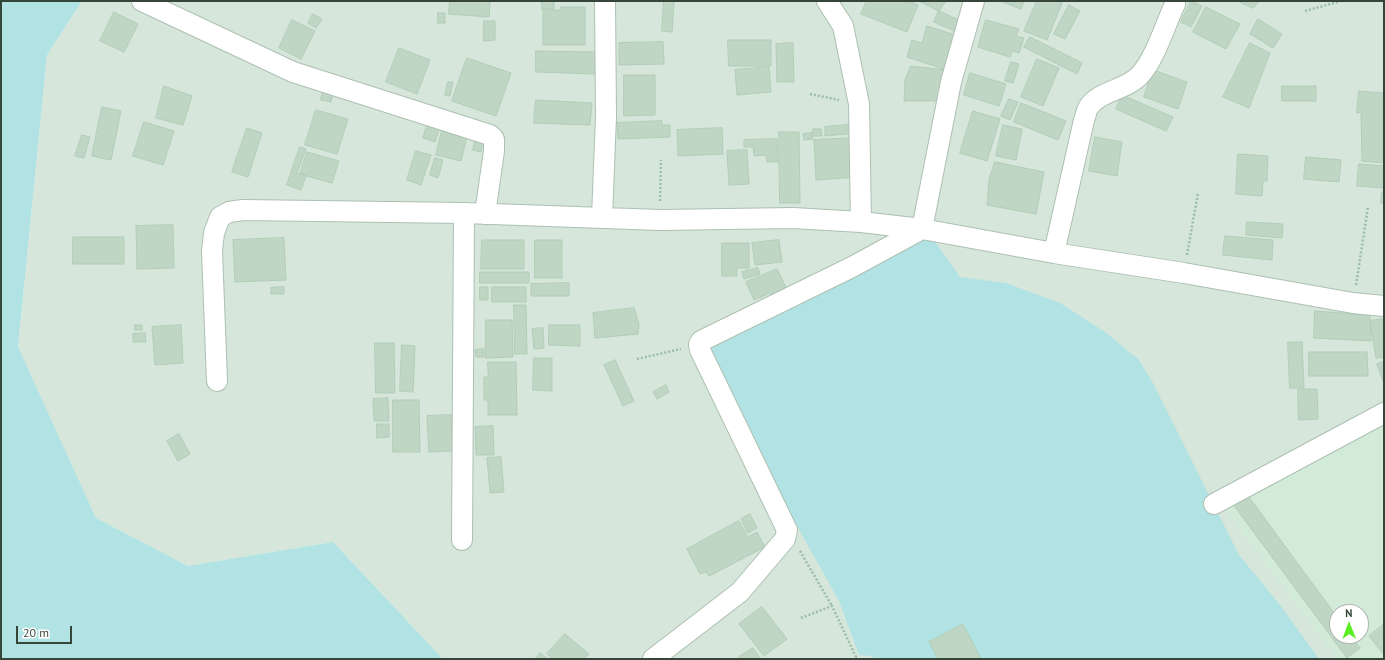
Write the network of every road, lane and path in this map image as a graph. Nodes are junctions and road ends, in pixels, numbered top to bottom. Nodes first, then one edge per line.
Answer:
1 (142, 1) edge
2 (605, 1) edge
3 (826, 1) edge
4 (974, 1) edge
5 (1341, 1) edge
6 (1175, 4) dead end
7 (1305, 11) dead end
8 (810, 94) dead end
9 (859, 104) junction
10 (661, 160) dead end
11 (1198, 193) dead end
12 (1368, 207) dead end
13 (464, 213) junction
14 (485, 214) junction
15 (602, 218) junction
16 (660, 220) junction
17 (861, 222) junction
18 (922, 229) junction
19 (1054, 253) junction
20 (1184, 273) junction
21 (1353, 303) junction
22 (1384, 306) edge
23 (699, 344) junction
24 (637, 359) dead end
25 (217, 381) dead end
26 (1384, 413) edge
27 (1214, 504) dead end
28 (787, 530) junction
29 (462, 540) dead end
30 (832, 606) junction
31 (801, 618) dead end
32 (653, 659) edge
33 (854, 659) edge

1 - 14 street
2 - 15 street
3 - 9 street
4 - 18 street
5 - 7 path
6 - 19 street
8 - 9 path
9 - 17 street
10 - 16 path
11 - 20 path
12 - 21 path
13 - 14 street
13 - 25 street
13 - 29 street
14 - 15 street
15 - 16 street
16 - 17 street
17 - 18 street
18 - 19 street
18 - 23 street
19 - 20 street
20 - 21 street
21 - 22 street
23 - 24 path
23 - 28 street
26 - 27 street
28 - 30 path
28 - 32 street
30 - 31 path
30 - 33 path

